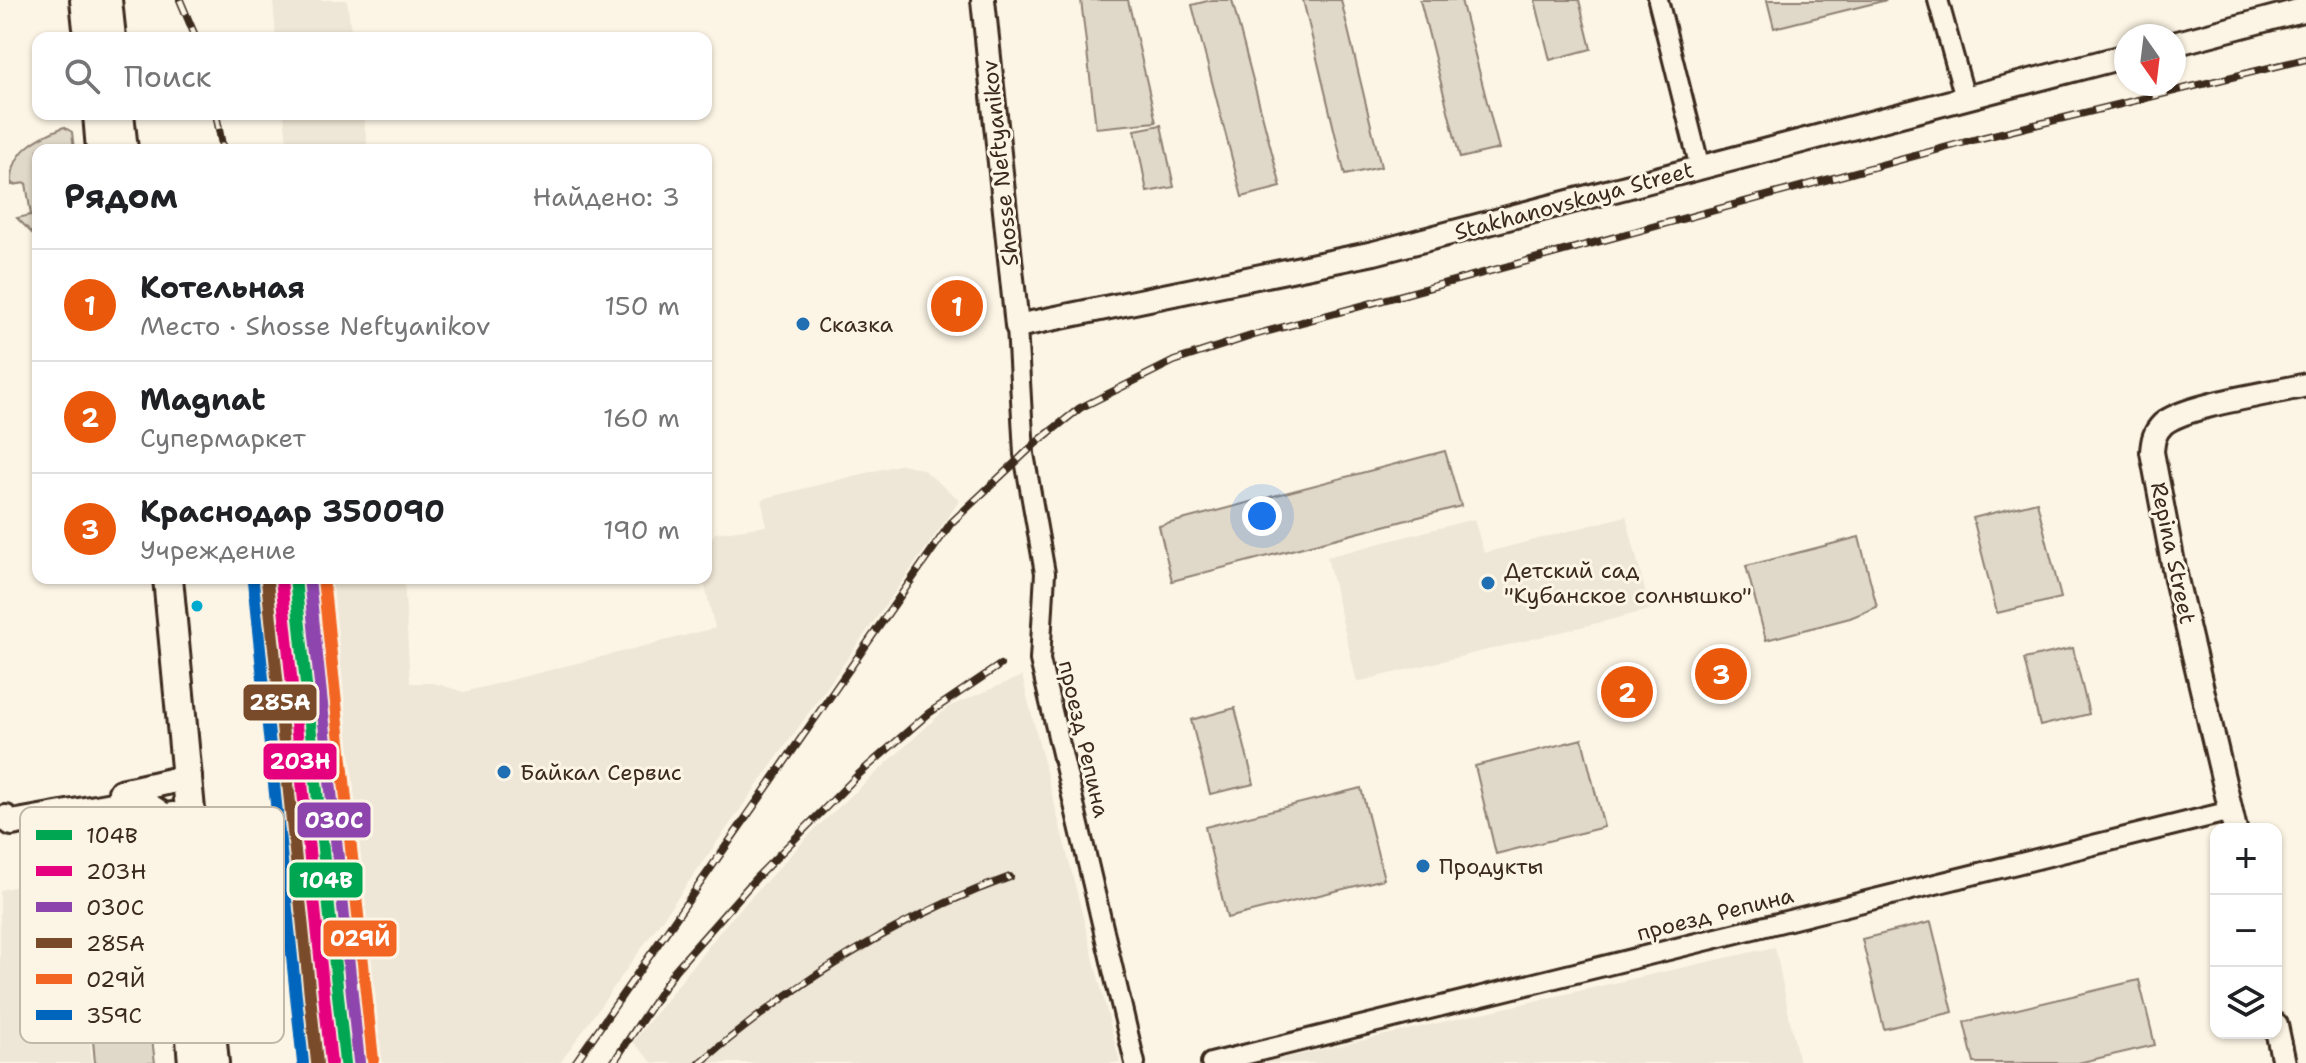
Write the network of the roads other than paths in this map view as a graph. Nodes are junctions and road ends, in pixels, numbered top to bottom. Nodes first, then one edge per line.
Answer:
1 (85, 0) edge
2 (107, 0) edge
3 (983, 0) edge
4 (1658, 0) edge
5 (1938, 0) edge
6 (2306, 9) edge
7 (88, 32) edge
8 (110, 32) edge
9 (2186, 41) edge
10 (2114, 59) edge
11 (1965, 98) junction
12 (98, 120) edge
13 (120, 120) edge
14 (100, 144) edge
15 (122, 144) edge
16 (1700, 168) junction
17 (1017, 326) junction
18 (2306, 385) edge
19 (149, 584) edge
20 (168, 584) edge
21 (180, 779) junction
22 (56, 807) edge
23 (101, 807) edge
24 (150, 807) edge
25 (179, 807) edge
26 (183, 807) edge
27 (2233, 820) edge
28 (2279, 1039) edge
29 (191, 1043) edge
30 (212, 1043) edge
31 (193, 1063) edge
32 (214, 1063) edge
33 (1135, 1063) edge
34 (1211, 1063) edge
35 (2284, 1063) edge

1 - 7 main road
2 - 8 main road
3 - 17 street, Shosse Neftyanikov
4 - 16 street
5 - 11 street
6 - 9 street
10 - 11 street, Stakhanovskaya Street
11 - 16 street, Stakhanovskaya Street
12 - 14 main road
13 - 15 main road
16 - 17 street, Stakhanovskaya Street
17 - 33 street, проезд Репина
18 - 27 street, Repina Street
19 - 21 main road
20 - 21 main road
21 - 22 main road
21 - 25 main road
21 - 26 main road
23 - 24 main road
27 - 34 street, проезд Репина
28 - 35 street
29 - 31 main road
30 - 32 main road

